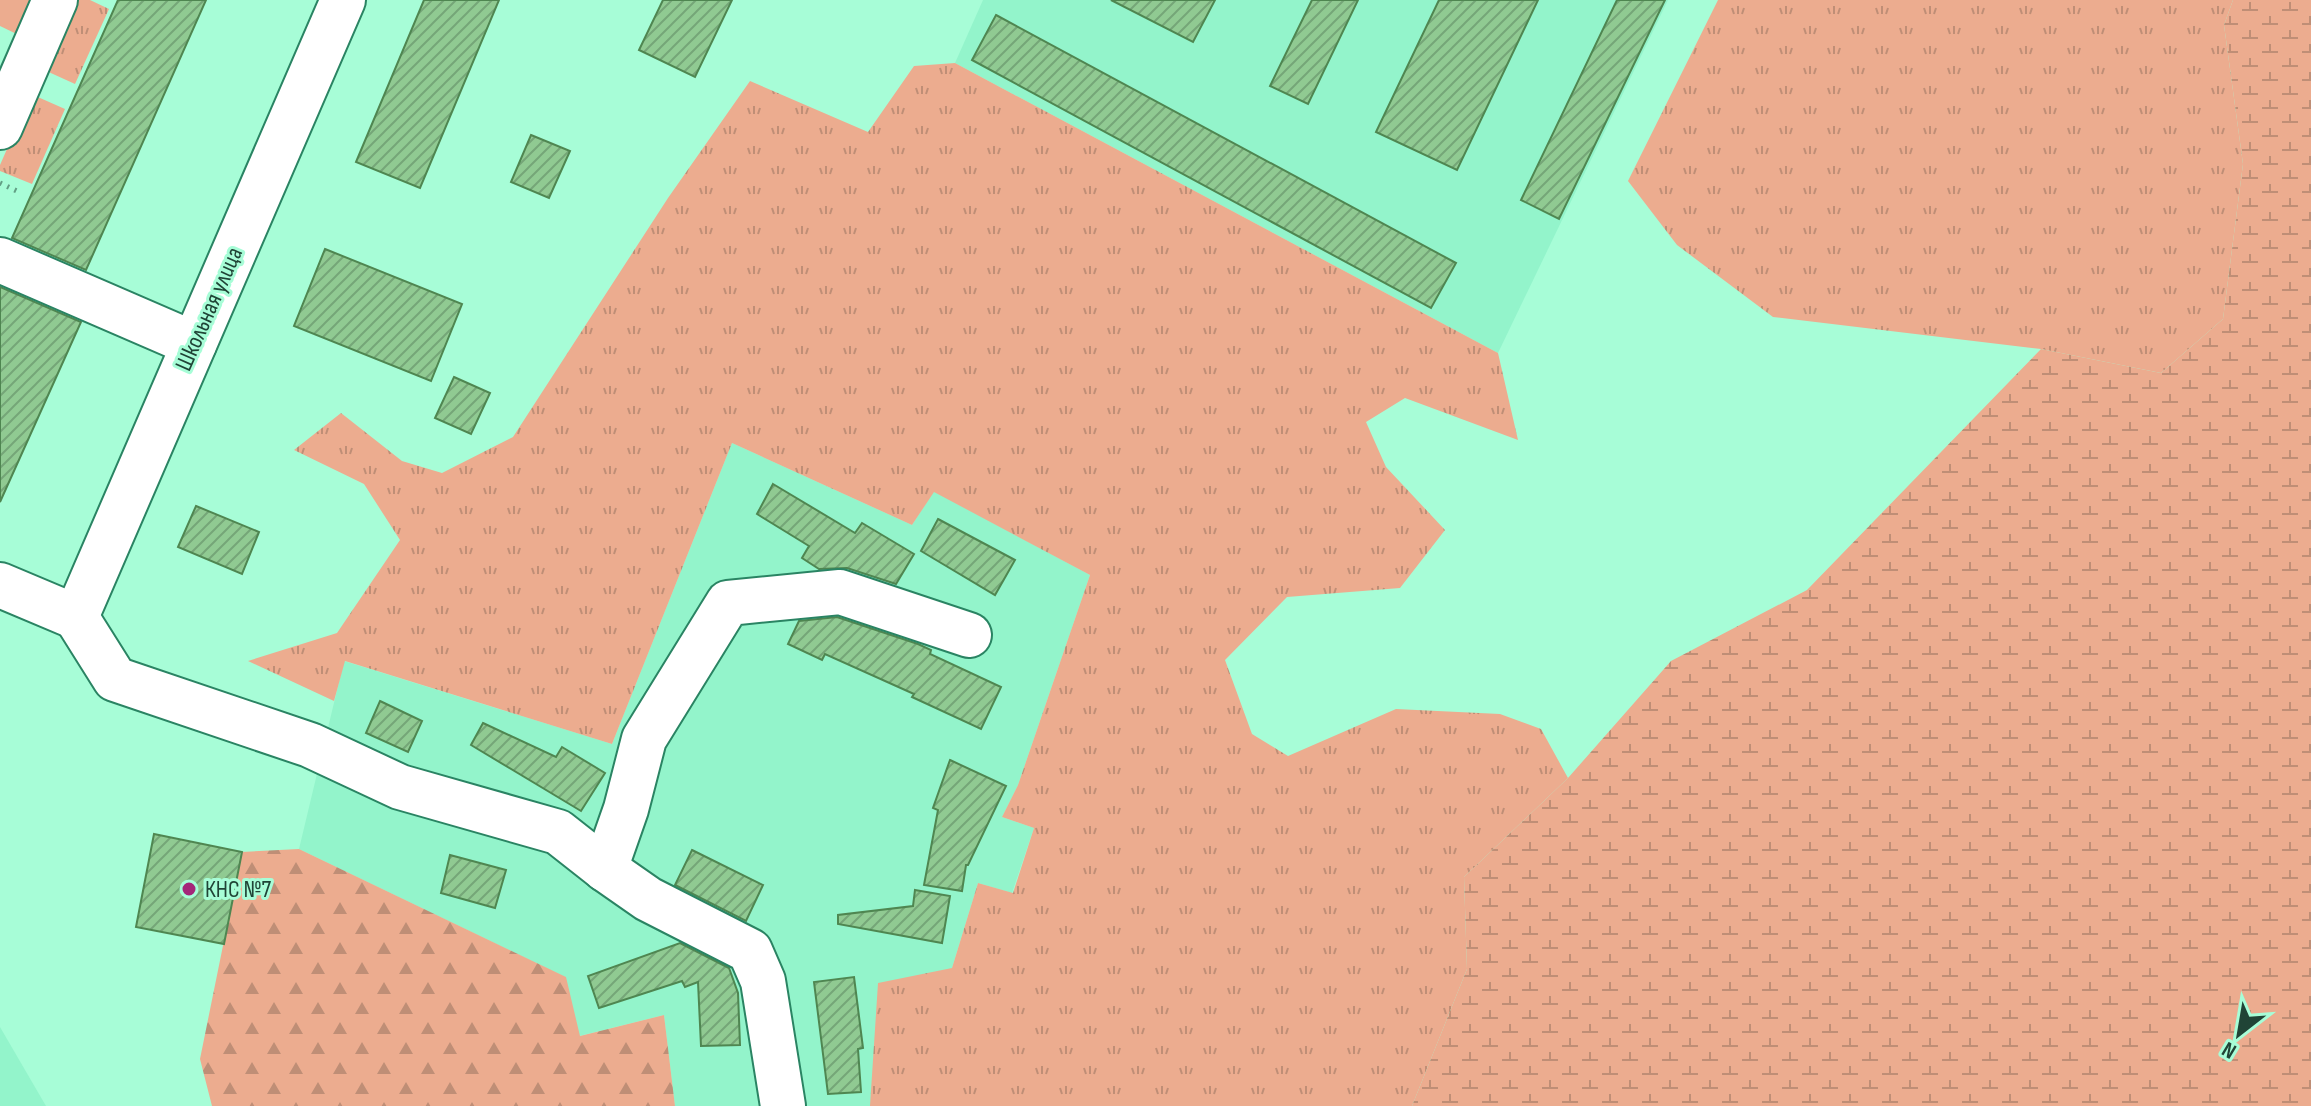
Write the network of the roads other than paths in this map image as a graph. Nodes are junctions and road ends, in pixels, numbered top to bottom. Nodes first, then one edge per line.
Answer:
1 (55, 0) edge
2 (343, 0) edge
3 (0, 127) edge
4 (0, 260) edge
5 (194, 344) junction
6 (0, 585) edge
7 (76, 617) junction
8 (969, 635) dead end
9 (605, 869) junction
10 (783, 1106) edge

1 - 3 street
2 - 5 street, Школьная улица
4 - 5 street
5 - 7 street, Школьная улица
6 - 7 street
7 - 9 street
8 - 9 street
9 - 10 street

